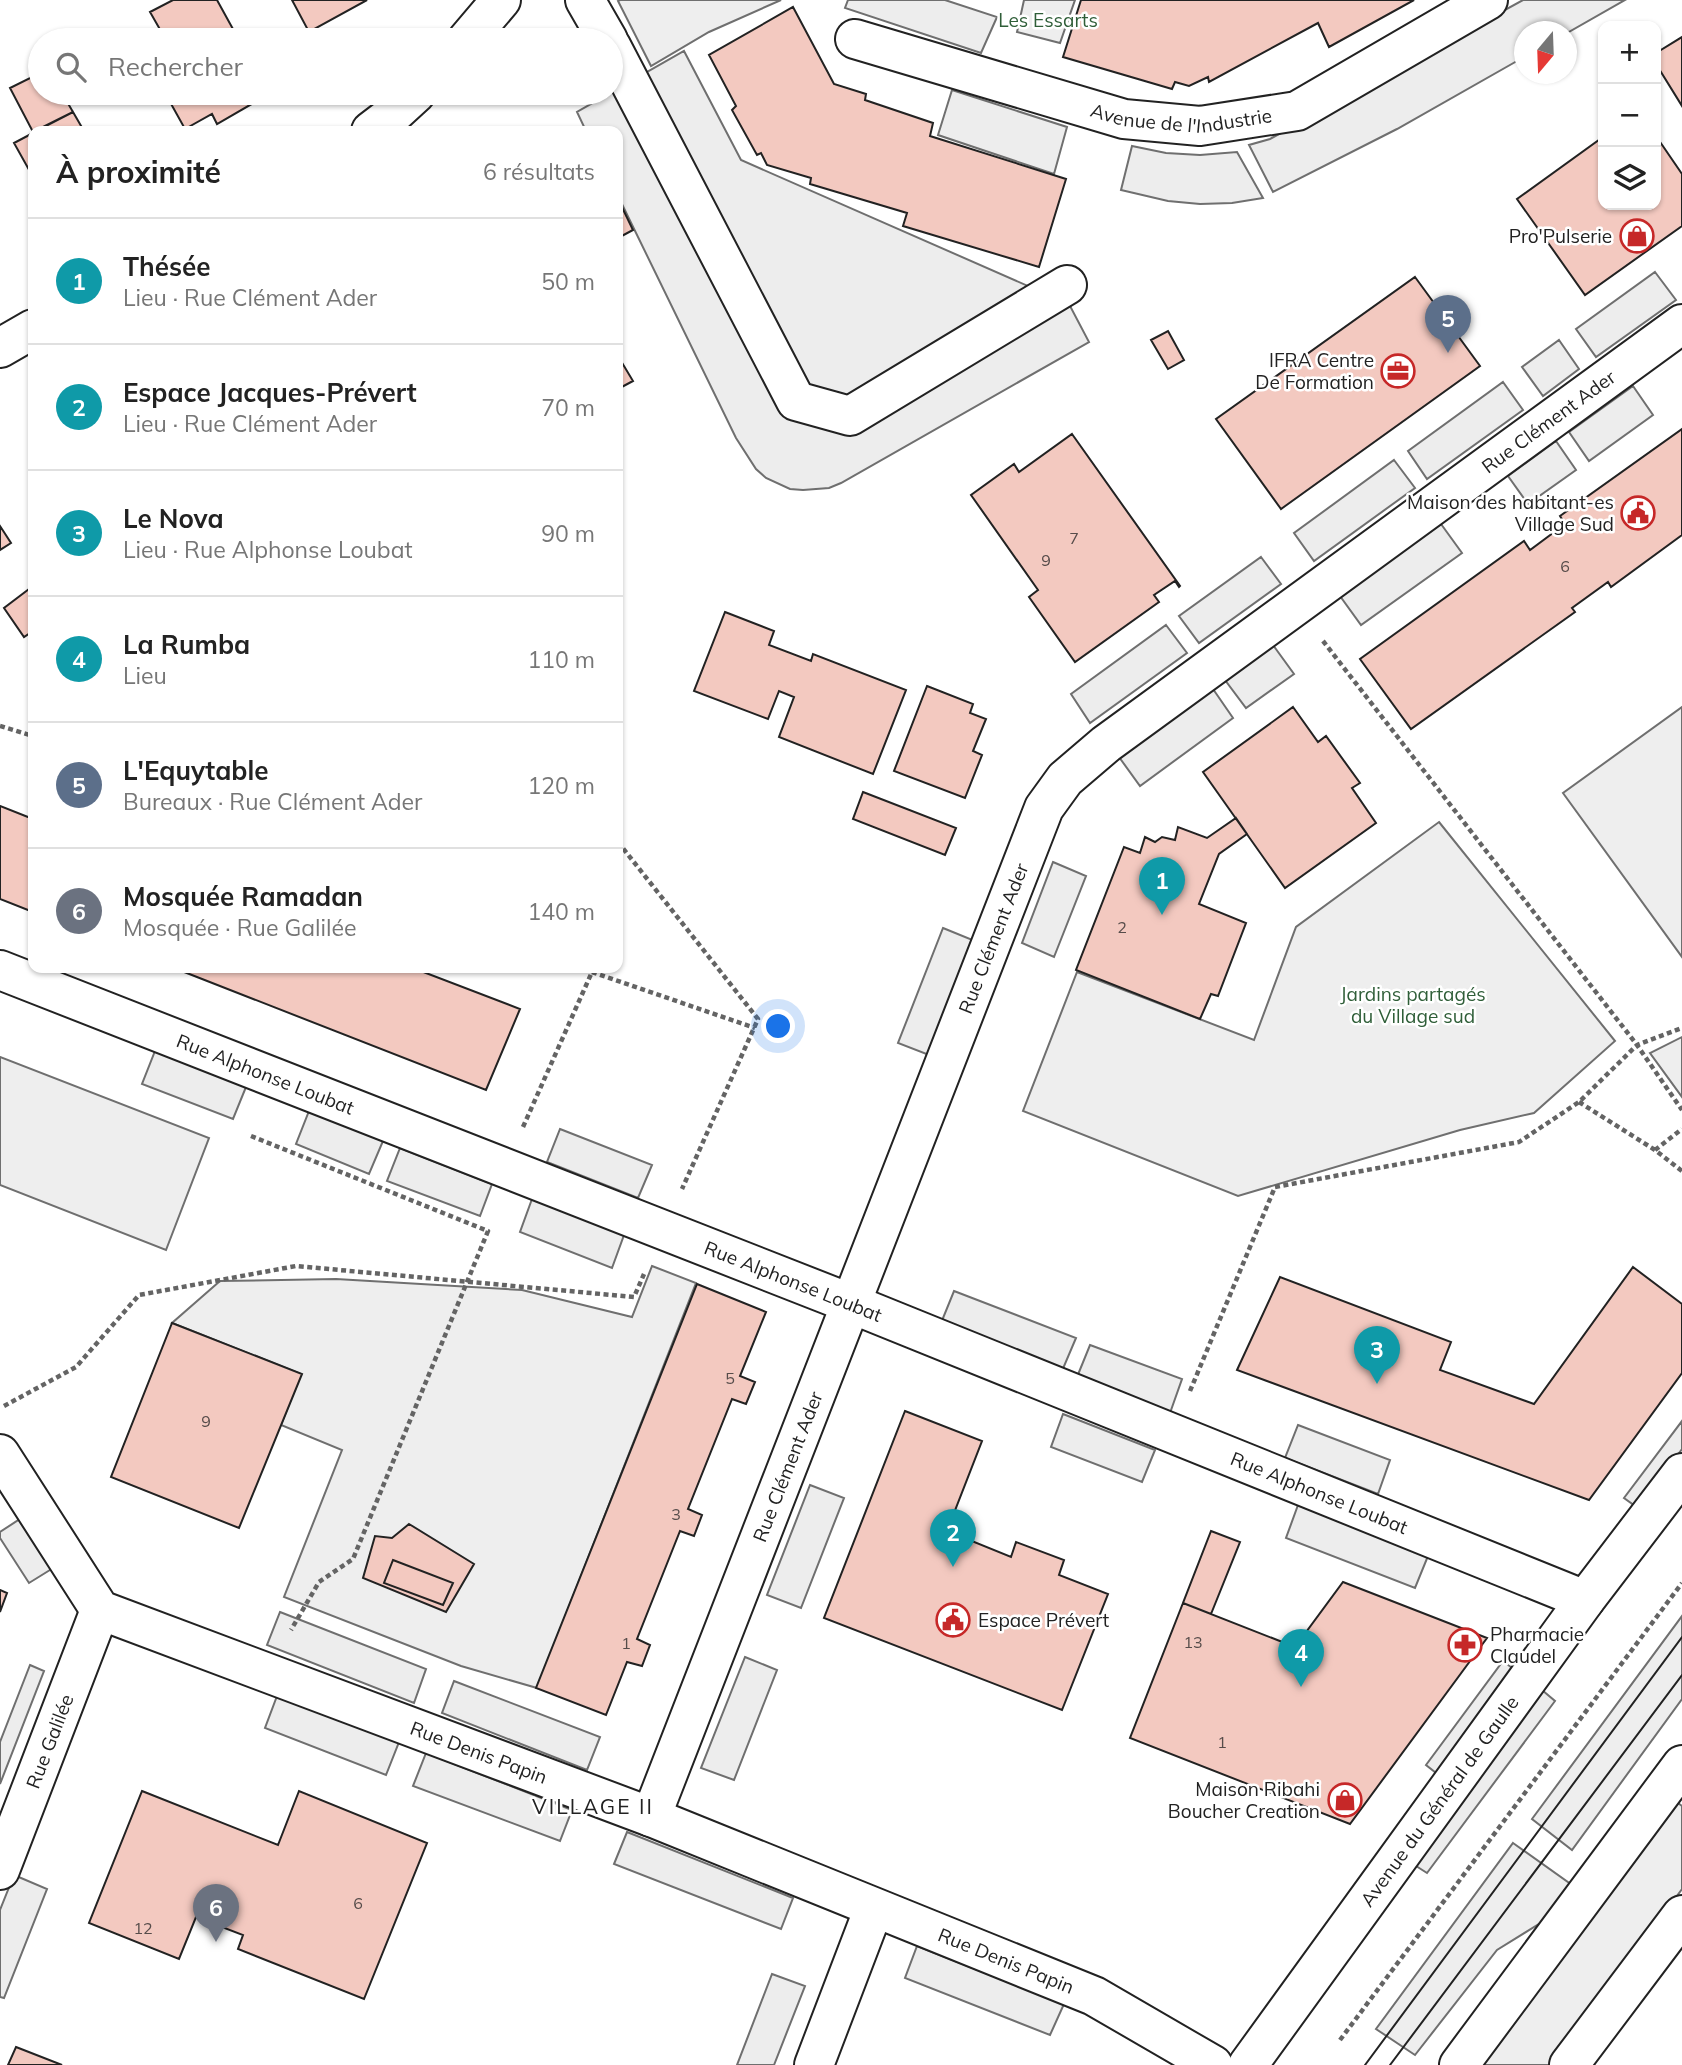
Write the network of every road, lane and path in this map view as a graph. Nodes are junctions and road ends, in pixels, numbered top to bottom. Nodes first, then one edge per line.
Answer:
1 (501, 0) edge
2 (585, 0) edge
3 (1488, 0) edge
4 (477, 28) edge
5 (601, 28) edge
6 (855, 38) dead end
7 (623, 69) edge
8 (402, 105) edge
9 (377, 126) edge
10 (1067, 285) dead end
11 (1682, 324) edge
12 (28, 332) edge
13 (0, 348) edge
14 (1296, 607) junction
15 (0, 726) edge
16 (28, 734) edge
17 (0, 970) edge
18 (589, 973) edge
19 (599, 973) edge
20 (755, 1028) dead end
21 (1682, 1028) edge
22 (1637, 1045) junction
23 (1579, 1102) junction
24 (1682, 1110) edge
25 (1682, 1129) edge
26 (251, 1136) dead end
27 (1654, 1150) junction
28 (504, 1168) junction
29 (1682, 1171) edge
30 (852, 1304) junction
31 (1172, 1433) junction
32 (0, 1454) edge
33 (1682, 1473) edge
34 (1682, 1583) edge
35 (1585, 1600) junction
36 (100, 1611) junction
37 (265, 1673) junction
38 (1682, 1765) edge
39 (651, 1817) junction
40 (0, 1870) edge
41 (874, 1908) junction
42 (1682, 1915) edge
43 (1340, 2040) dead end
44 (814, 2065) edge
45 (1213, 2065) edge
46 (1248, 2065) edge
47 (1459, 2065) edge
48 (1569, 2065) edge

1 - 4 street
2 - 5 street
3 - 6 street, Avenue de l'Industrie
7 - 10 street
8 - 9 street
11 - 14 street, Rue Clément Ader
12 - 13 street
14 - 22 path
14 - 30 street, Rue Clément Ader
15 - 16 path
17 - 28 street, Rue Alphonse Loubat
18 - 28 path
19 - 20 path
21 - 22 path
22 - 23 path
22 - 24 path
23 - 27 path
23 - 31 path
25 - 27 path
26 - 37 path
27 - 29 path
28 - 30 street, Rue Alphonse Loubat
30 - 31 street, Rue Alphonse Loubat
30 - 39 street, Rue Clément Ader
31 - 35 street, Rue Alphonse Loubat
32 - 36 street
33 - 35 street, Avenue du Général de Gaulle
34 - 43 path
35 - 46 street, Avenue du Général de Gaulle
36 - 37 street, Rue Denis Papin
36 - 40 street, Rue Galilée
37 - 39 street, Rue Denis Papin
38 - 47 street
39 - 41 street, Rue Denis Papin
41 - 44 street
41 - 45 street, Rue Denis Papin
42 - 48 street

